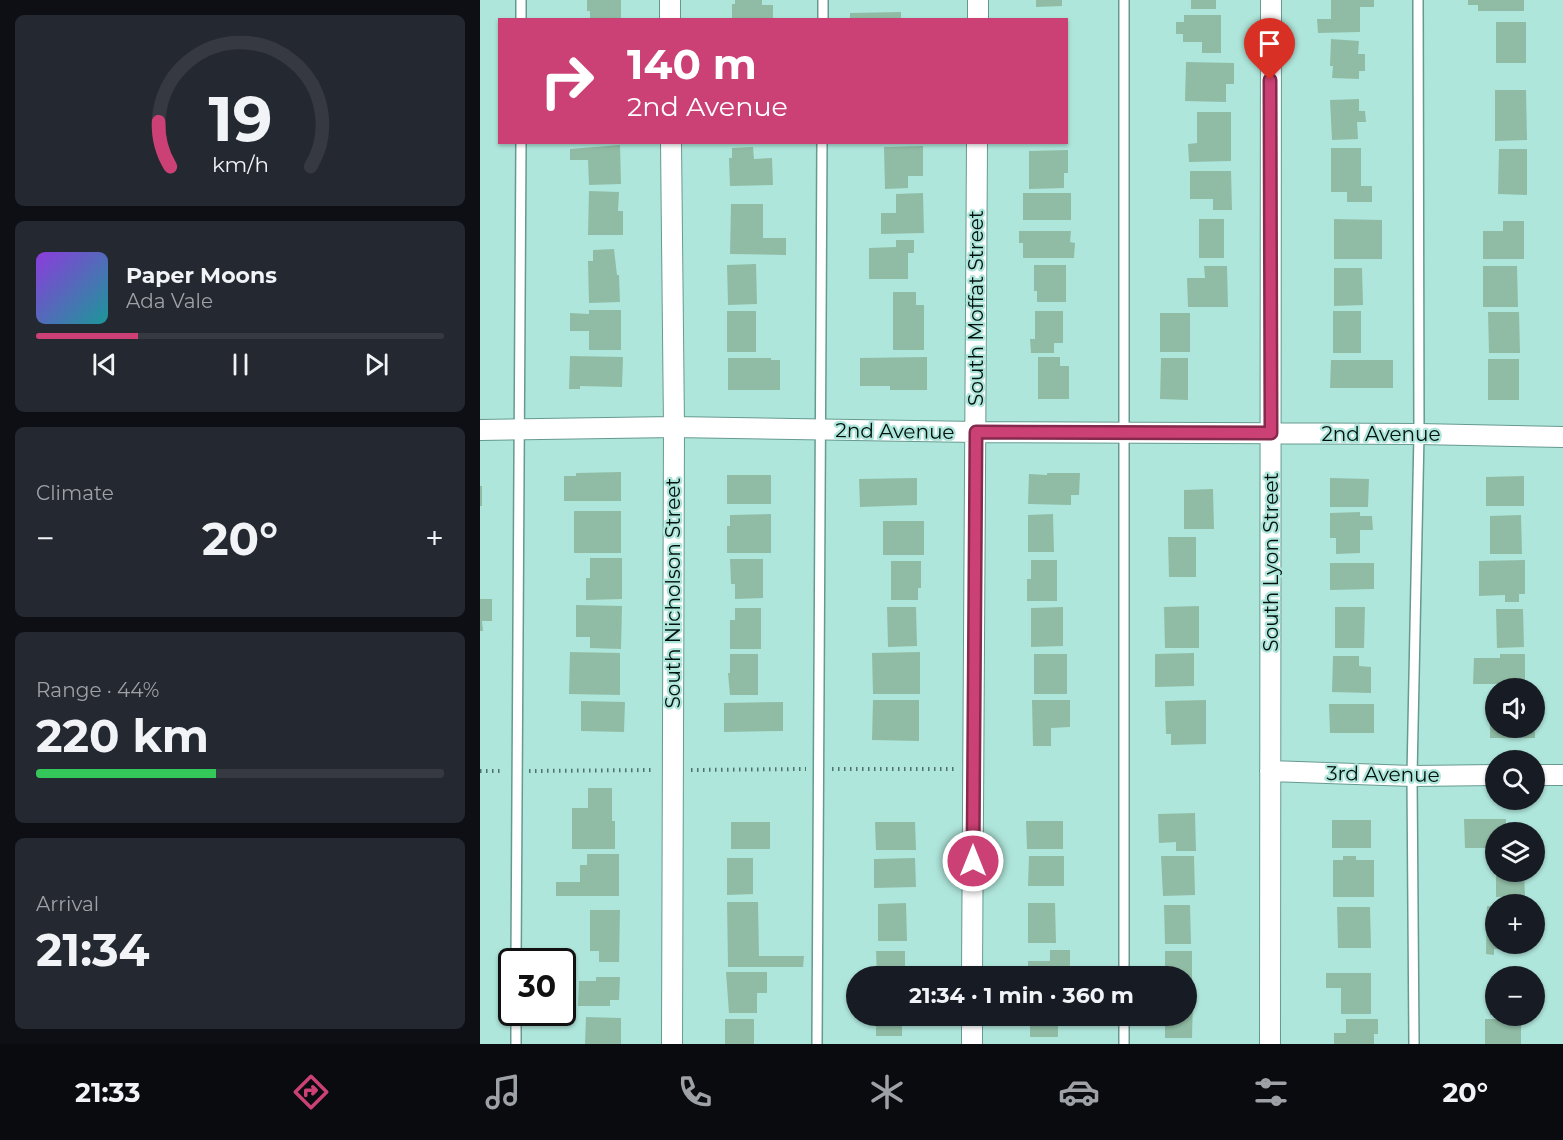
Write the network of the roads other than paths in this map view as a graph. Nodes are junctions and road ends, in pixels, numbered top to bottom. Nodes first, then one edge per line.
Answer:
1 (521, 0) edge
2 (670, 0) edge
3 (824, 0) edge
4 (978, 0) edge
5 (1124, 0) edge
6 (1270, 0) edge
7 (1418, 0) edge
8 (521, 18) edge
9 (670, 18) edge
10 (823, 18) edge
11 (978, 18) edge
12 (521, 144) edge
13 (671, 144) edge
14 (822, 144) edge
15 (977, 144) edge
16 (674, 427) junction
17 (480, 430) edge
18 (520, 430) junction
19 (820, 430) junction
20 (976, 432) junction
21 (1124, 432) junction
22 (1271, 433) junction
23 (1419, 434) junction
24 (1563, 437) edge
25 (1270, 771) junction
26 (1485, 775) edge
27 (1545, 775) edge
28 (1563, 775) edge
29 (1412, 776) junction
30 (516, 948) edge
31 (972, 966) edge
32 (1124, 966) edge
33 (516, 1026) edge
34 (972, 1026) edge
35 (1124, 1026) edge
36 (516, 1044) edge
37 (672, 1044) edge
38 (818, 1044) edge
39 (972, 1044) edge
40 (1124, 1044) edge
41 (1270, 1044) edge
42 (1414, 1044) edge

1 - 8 lane
2 - 9 street
3 - 10 lane
4 - 11 street
5 - 21 lane
6 - 22 street, South Lyon Street
7 - 23 lane
12 - 18 lane
13 - 16 street, South Nicholson Street
14 - 19 lane
15 - 20 street, South Moffat Street
16 - 18 street, 2nd Avenue
16 - 19 street, 2nd Avenue
16 - 37 street, South Nicholson Street
17 - 18 street, 2nd Avenue
18 - 30 lane
19 - 20 street, 2nd Avenue
19 - 38 lane
20 - 21 street, 2nd Avenue
20 - 31 street, South Moffat Street
21 - 22 street, 2nd Avenue
21 - 32 lane
22 - 23 street, 2nd Avenue
22 - 25 street, South Lyon Street
23 - 24 street, 2nd Avenue
23 - 29 lane
25 - 29 street, 3rd Avenue
25 - 41 street, South Lyon Street
26 - 29 street, 3rd Avenue
27 - 28 street
29 - 42 lane
33 - 36 lane
34 - 39 street
35 - 40 lane

